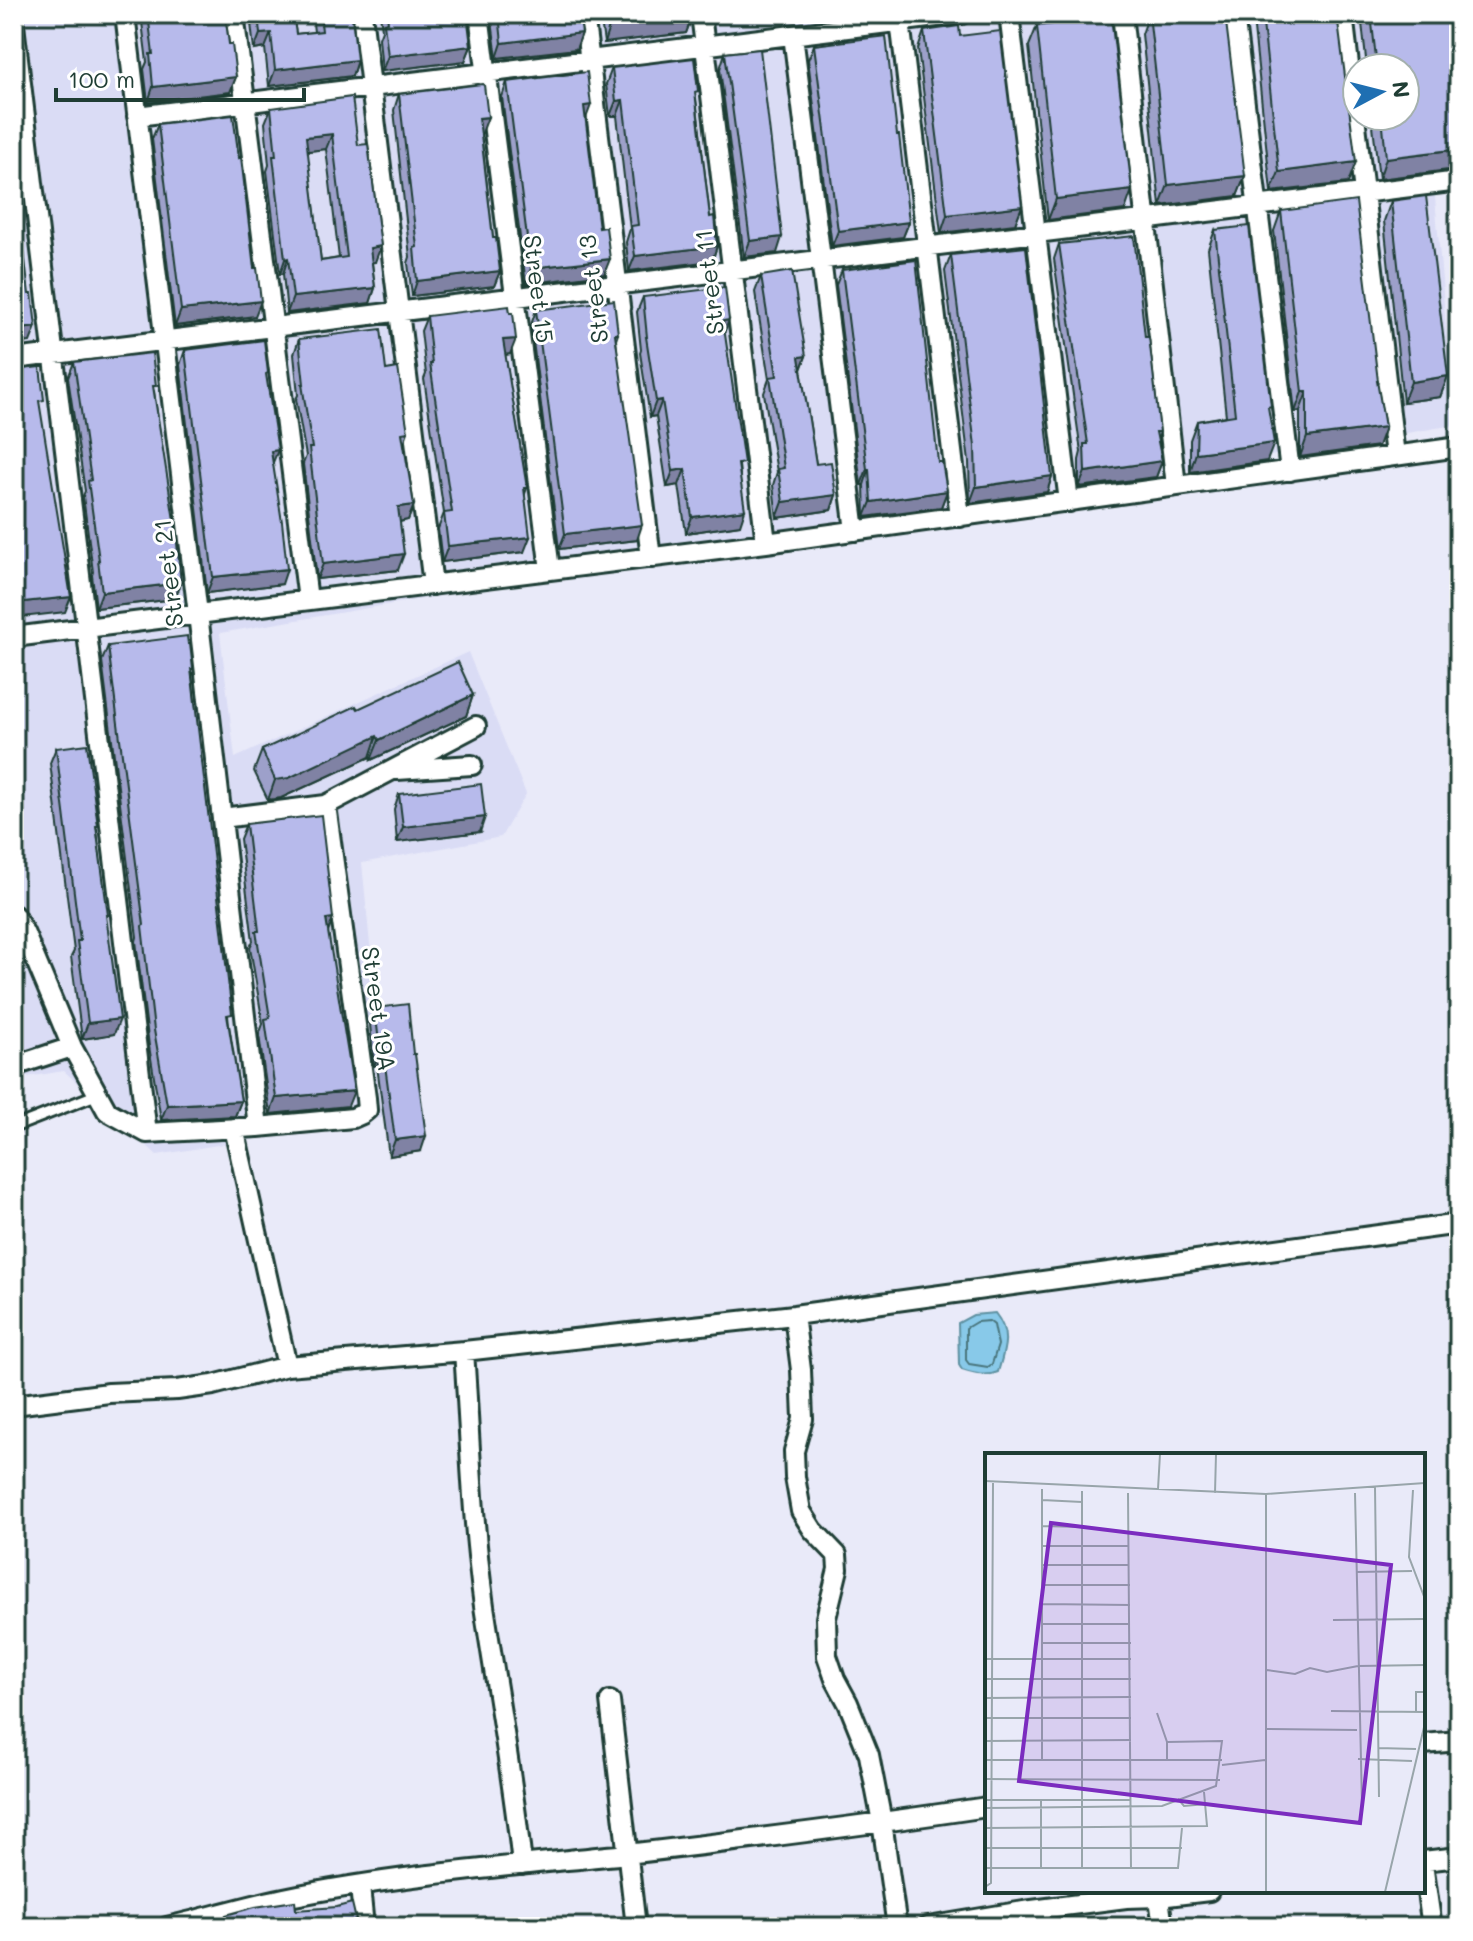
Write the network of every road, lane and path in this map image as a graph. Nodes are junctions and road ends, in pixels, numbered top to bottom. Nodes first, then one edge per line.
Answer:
1 (125, 14) edge
2 (234, 14) edge
3 (362, 14) edge
4 (479, 14) edge
5 (584, 14) edge
6 (701, 14) edge
7 (961, 14) edge
8 (1009, 14) edge
9 (1122, 14) edge
10 (1234, 14) edge
11 (1343, 14) edge
12 (1452, 14) edge
13 (900, 21) junction
14 (14, 25) edge
15 (793, 35) junction
16 (705, 46) junction
17 (590, 60) junction
18 (486, 73) junction
19 (1459, 81) edge
20 (371, 87) junction
21 (245, 103) junction
22 (137, 116) junction
23 (1459, 181) edge
24 (1364, 193) junction
25 (1257, 206) junction
26 (1146, 220) junction
27 (1036, 233) junction
28 (928, 246) junction
29 (821, 260) junction
30 (732, 270) junction
31 (617, 285) junction
32 (515, 297) junction
33 (399, 312) junction
34 (274, 327) junction
35 (165, 340) junction
36 (54, 354) junction
37 (14, 359) edge
38 (1459, 447) edge
39 (1395, 456) junction
40 (1290, 471) junction
41 (1176, 486) junction
42 (1069, 502) junction
43 (960, 517) junction
44 (855, 531) junction
45 (766, 543) junction
46 (651, 558) junction
47 (550, 570) junction
48 (433, 585) junction
49 (308, 600) junction
50 (198, 614) junction
51 (87, 628) junction
52 (14, 637) edge
53 (476, 726) dead end
54 (472, 765) dead end
55 (391, 771) junction
56 (326, 805) junction
57 (222, 818) junction
58 (14, 915) edge
59 (72, 1047) junction
60 (14, 1066) edge
61 (98, 1094) junction
62 (14, 1127) edge
63 (258, 1127) junction
64 (234, 1128) junction
65 (147, 1133) junction
66 (1459, 1224) edge
67 (794, 1315) junction
68 (464, 1351) junction
69 (287, 1366) junction
70 (14, 1405) edge
71 (610, 1701) dead end
72 (1459, 1741) edge
73 (1425, 1744) edge
74 (985, 1807) edge
75 (882, 1822) junction
76 (629, 1853) junction
77 (1459, 1857) edge
78 (1425, 1863) edge
79 (522, 1865) junction
80 (1425, 1877) edge
81 (360, 1886) junction
82 (1022, 1893) edge
83 (1158, 1894) edge
84 (1024, 1911) junction
85 (167, 1927) edge
86 (364, 1927) edge
87 (636, 1927) edge
88 (897, 1927) edge
89 (928, 1927) edge
90 (1163, 1927) edge
91 (1432, 1927) edge

1 - 22 street, Street 21
2 - 21 street
3 - 20 street
4 - 18 street, Street 15
5 - 17 street, Street 13
6 - 16 street, Street 11
7 - 13 street
8 - 27 street
9 - 26 street
10 - 25 street
11 - 24 street
12 - 19 street
13 - 15 street
13 - 28 street
14 - 36 street
15 - 16 street
15 - 29 street
16 - 17 street
16 - 30 street, Street 11
17 - 18 street
17 - 31 street, Street 13
18 - 20 street
18 - 32 street, Street 15
20 - 21 street
20 - 33 street
21 - 22 street
21 - 34 street
22 - 35 street, Street 21
23 - 24 street
24 - 25 street
24 - 39 street
25 - 26 street
25 - 40 street
26 - 27 street
26 - 41 street
27 - 28 street
27 - 42 street
28 - 29 street
28 - 43 street
29 - 30 street
29 - 44 street
30 - 31 street
30 - 45 street, Street 11
31 - 32 street
31 - 46 street, Street 13
32 - 33 street
32 - 47 street, Street 15
33 - 34 street
33 - 48 street
34 - 35 street
34 - 49 street
35 - 36 street
35 - 50 street, Street 21
36 - 37 street
36 - 51 street
38 - 39 street
39 - 40 street
40 - 41 street
41 - 42 street
42 - 43 street
43 - 44 street
44 - 45 street
45 - 46 street
46 - 47 street
47 - 48 street
48 - 49 street
49 - 50 street
50 - 51 street
50 - 57 street, Street 21
51 - 52 street
51 - 65 street
53 - 55 street
54 - 55 street
55 - 56 street
56 - 57 street
56 - 63 street, Street 19A
57 - 63 street, Street 21
58 - 59 street
59 - 60 street
59 - 61 street
61 - 62 lane
61 - 65 street
63 - 64 street
64 - 65 street
64 - 69 street
66 - 67 street
67 - 68 street
67 - 75 street
68 - 69 street
68 - 79 street
69 - 70 street
71 - 76 street
72 - 73 street
74 - 75 street
75 - 76 street
75 - 88 street
76 - 79 street
76 - 87 street
77 - 78 street
79 - 81 street
80 - 91 street
81 - 85 street
81 - 86 street
82 - 84 street
83 - 84 street
83 - 90 street
84 - 89 street

